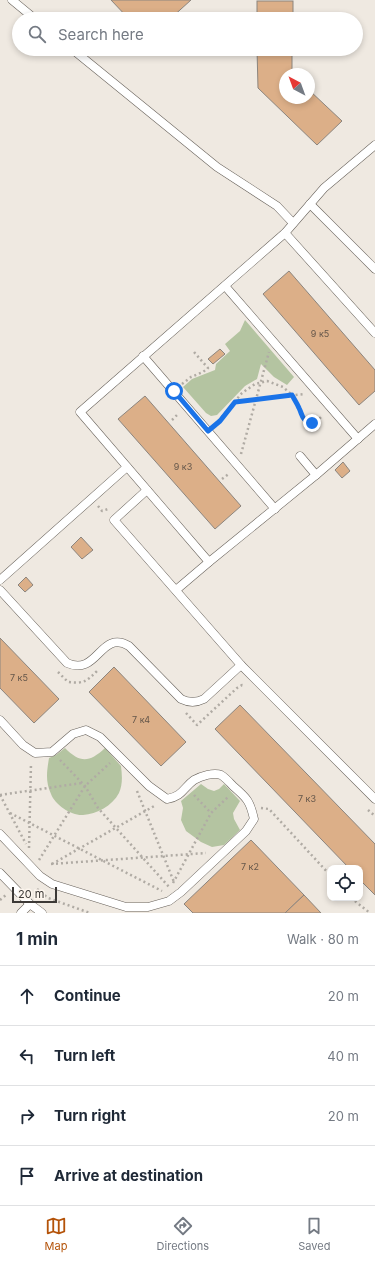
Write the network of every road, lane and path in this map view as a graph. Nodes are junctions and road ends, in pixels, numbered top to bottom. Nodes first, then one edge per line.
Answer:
1 (12, 0) edge
2 (27, 12) edge
3 (81, 56) edge
4 (375, 145) edge
5 (310, 204) junction
6 (293, 223) junction
7 (285, 232) junction
8 (375, 269) edge
9 (225, 286) junction
10 (375, 333) edge
11 (272, 340) junction
12 (194, 352) dead end
13 (143, 356) junction
14 (261, 383) junction
15 (174, 391) junction
16 (318, 393) junction
17 (292, 395) junction
18 (256, 400) junction
19 (235, 402) junction
20 (331, 408) junction
21 (181, 412) dead end
22 (172, 420) dead end
23 (375, 424) edge
24 (208, 431) junction
25 (358, 439) junction
26 (300, 456) dead end
27 (238, 466) junction
28 (127, 467) junction
29 (316, 475) junction
30 (222, 479) dead end
31 (147, 490) junction
32 (97, 505) dead end
33 (112, 505) dead end
34 (275, 509) junction
35 (209, 562) junction
36 (0, 580) edge
37 (0, 590) edge
38 (176, 590) junction
39 (241, 665) junction
40 (0, 720) edge
41 (32, 751) junction
42 (52, 752) junction
43 (119, 756) junction
44 (132, 768) junction
45 (82, 783) junction
46 (85, 786) junction
47 (187, 788) junction
48 (237, 789) junction
49 (31, 790) junction
50 (0, 795) edge
51 (167, 799) junction
52 (375, 799) edge
53 (251, 806) junction
54 (145, 811) junction
55 (10, 813) junction
56 (211, 813) junction
57 (30, 823) junction
58 (116, 828) junction
59 (0, 834) edge
60 (54, 836) junction
61 (79, 848) junction
62 (224, 852) junction
63 (189, 855) junction
64 (164, 856) junction
65 (143, 858) junction
66 (103, 861) junction
67 (51, 864) junction
68 (35, 870) junction
69 (327, 872) edge
70 (0, 874) edge
71 (174, 882) junction
72 (170, 888) junction
73 (175, 896) junction
74 (355, 901) edge
75 (30, 904) junction
76 (21, 913) edge
77 (42, 913) edge
78 (370, 913) edge

1 - 2 lane
3 - 6 lane
4 - 5 lane
5 - 6 lane
5 - 8 lane
6 - 7 lane
7 - 9 lane
7 - 10 lane
9 - 11 lane
9 - 13 lane
11 - 14 path
11 - 16 lane
12 - 15 path
13 - 15 lane
13 - 28 lane
14 - 17 path
14 - 18 path
14 - 19 path
15 - 24 lane
16 - 17 path
16 - 20 lane
17 - 18 path
17 - 20 path
18 - 19 path
18 - 27 path
19 - 24 path
20 - 25 lane
21 - 22 path
23 - 25 lane
24 - 27 lane
25 - 29 lane
26 - 29 lane
27 - 30 path
27 - 34 lane
28 - 31 lane
28 - 36 lane
29 - 34 lane
31 - 35 lane
31 - 38 lane
32 - 33 path
34 - 35 lane
35 - 38 lane
37 - 39 lane
38 - 39 lane
39 - 52 lane
40 - 41 lane
41 - 42 lane
41 - 49 path
42 - 43 lane
42 - 45 path
43 - 44 lane
43 - 46 path
44 - 51 lane
44 - 54 path
45 - 46 path
45 - 49 path
46 - 58 path
46 - 60 path
47 - 48 lane
47 - 51 lane
47 - 56 path
48 - 53 lane
48 - 56 path
49 - 50 path
49 - 57 path
50 - 55 path
51 - 54 path
53 - 62 lane
53 - 69 path
54 - 58 path
54 - 64 path
55 - 57 path
55 - 57 path
56 - 63 path
57 - 60 path
58 - 61 path
58 - 65 path
59 - 68 lane
60 - 61 path
60 - 68 path
61 - 66 path
61 - 67 path
62 - 63 path
62 - 73 lane
63 - 64 path
63 - 71 path
64 - 65 path
64 - 71 path
65 - 66 path
65 - 72 path
66 - 67 path
66 - 73 path
67 - 68 path
68 - 73 lane
70 - 75 lane
71 - 72 path
72 - 73 path
74 - 78 path
75 - 76 lane
75 - 77 lane

